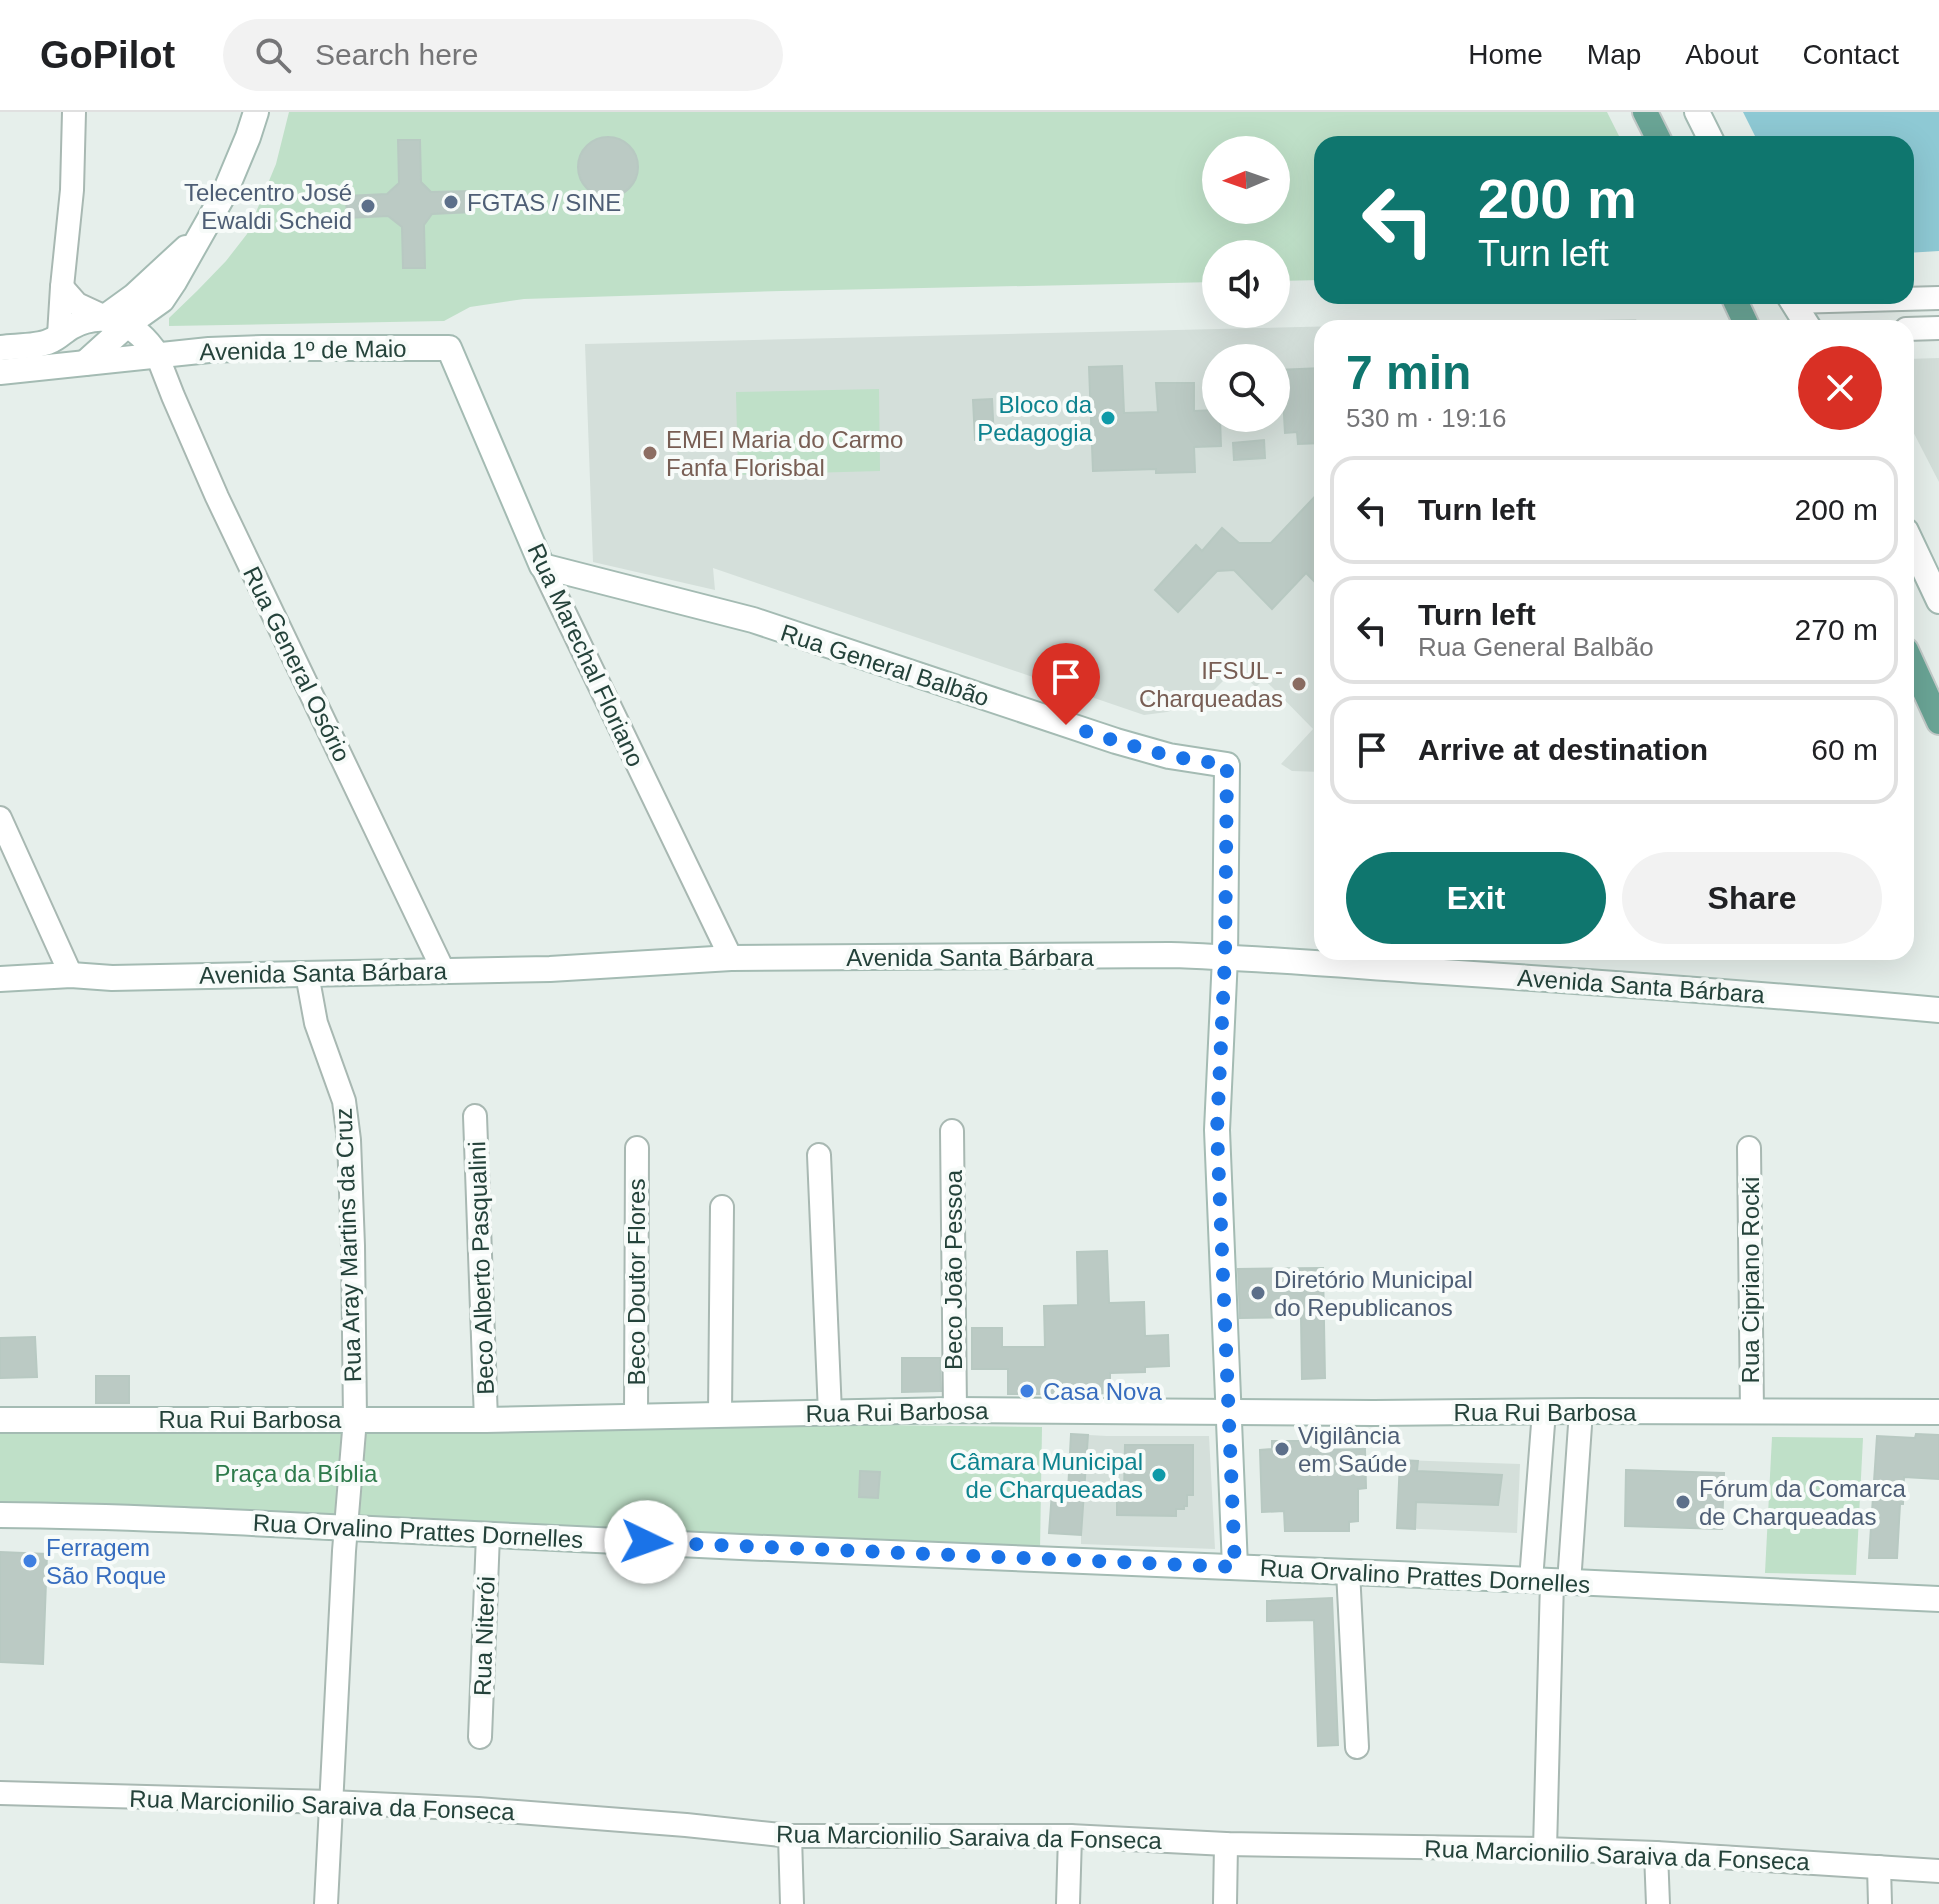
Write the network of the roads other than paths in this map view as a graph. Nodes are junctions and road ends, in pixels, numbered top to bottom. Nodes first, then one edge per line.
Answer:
1 (74, 112) edge
2 (256, 112) edge
3 (1645, 112) edge
4 (1697, 112) edge
5 (1657, 136) edge
6 (1709, 136) edge
7 (198, 239) junction
8 (62, 287) junction
9 (1914, 298) edge
10 (1939, 298) edge
11 (162, 300) junction
12 (116, 321) junction
13 (1939, 328) edge
14 (1914, 329) edge
15 (59, 335) junction
16 (0, 348) edge
17 (449, 348) joint
18 (157, 355) junction
19 (82, 363) junction
20 (0, 372) edge
21 (1914, 548) edge
22 (542, 566) junction
23 (1939, 601) edge
24 (1914, 667) edge
25 (1939, 722) edge
26 (0, 818) edge
27 (1225, 957) junction
28 (731, 958) junction
29 (443, 970) junction
30 (307, 974) junction
31 (71, 975) junction
32 (0, 979) edge
33 (1939, 1010) edge
34 (475, 1116) dead end
35 (952, 1131) dead end
36 (637, 1148) dead end
37 (1749, 1148) dead end
38 (819, 1155) dead end
39 (722, 1207) dead end
40 (955, 1410) junction
41 (1544, 1411) junction
42 (1581, 1411) junction
43 (1752, 1411) junction
44 (1229, 1412) junction
45 (1939, 1412) edge
46 (830, 1413) junction
47 (720, 1414) junction
48 (636, 1416) junction
49 (355, 1419) junction
50 (0, 1420) edge
51 (486, 1420) junction
52 (0, 1515) edge
53 (346, 1528) junction
54 (488, 1535) junction
55 (1235, 1567) junction
56 (1348, 1571) junction
57 (1551, 1581) junction
58 (1939, 1599) edge
59 (480, 1737) dead end
60 (1357, 1747) dead end
61 (0, 1793) edge
62 (331, 1802) junction
63 (790, 1836) junction
64 (1070, 1836) junction
65 (1226, 1844) junction
66 (1545, 1849) junction
67 (1656, 1853) junction
68 (1879, 1867) junction
69 (1939, 1871) edge
70 (326, 1904) edge
71 (792, 1904) edge
72 (1068, 1904) edge
73 (1225, 1904) edge
74 (1658, 1904) edge
75 (1880, 1904) edge

1 - 8 street
2 - 7 street
3 - 5 main road
4 - 6 street
7 - 11 street
7 - 12 street
8 - 12 street
8 - 15 street
9 - 10 street
11 - 12 street
11 - 18 street
12 - 15 street
12 - 18 street
12 - 19 street
13 - 14 street
15 - 16 street
15 - 19 street
17 - 18 street, Avenida 1º de Maio
17 - 22 street, Rua Marechal Floriano
18 - 19 street, Avenida 1º de Maio
18 - 29 street, Rua General Osório
19 - 20 street, Avenida 1º de Maio
21 - 23 street
22 - 27 street, Rua General Balbão
22 - 28 street, Rua Marechal Floriano
24 - 25 main road
26 - 31 street
27 - 28 street, Avenida Santa Bárbara
27 - 33 street, Avenida Santa Bárbara
27 - 44 street
28 - 29 street, Avenida Santa Bárbara
29 - 30 street, Avenida Santa Bárbara
30 - 31 street, Avenida Santa Bárbara
30 - 49 street, Rua Aray Martins da Cruz
31 - 32 street, Avenida Santa Bárbara
34 - 51 street, Beco Alberto Pasqualini
35 - 40 street, Beco João Pessoa
36 - 48 street, Beco Doutor Flores
37 - 43 street, Rua Cipriano Rocki
38 - 46 street
39 - 47 street
40 - 44 street, Rua Rui Barbosa
40 - 46 street, Rua Rui Barbosa
41 - 42 street, Rua Rui Barbosa
41 - 44 street, Rua Rui Barbosa
41 - 57 street
42 - 43 street, Rua Rui Barbosa
42 - 57 street
43 - 45 street, Rua Rui Barbosa
44 - 55 street
46 - 47 street, Rua Rui Barbosa
47 - 48 street, Rua Rui Barbosa
48 - 51 street, Rua Rui Barbosa
49 - 50 street, Rua Rui Barbosa
49 - 51 street, Rua Rui Barbosa
49 - 53 street, Rua Aray Martins da Cruz
52 - 53 street, Rua Orvalino Prattes Dornelles
53 - 54 street, Rua Orvalino Prattes Dornelles
53 - 62 street, Rua Aray Martins da Cruz
54 - 55 street, Rua Orvalino Prattes Dornelles
54 - 59 street, Rua Niterói
55 - 56 street, Rua Orvalino Prattes Dornelles
56 - 57 street, Rua Orvalino Prattes Dornelles
56 - 60 street
57 - 58 street, Rua Orvalino Prattes Dornelles
57 - 66 street
61 - 62 street, Rua Marcionilio Saraiva da Fonseca
62 - 63 street, Rua Marcionilio Saraiva da Fonseca
62 - 70 street, Rua Aray Martins da Cruz
63 - 64 street, Rua Marcionilio Saraiva da Fonseca
63 - 71 street
64 - 65 street, Rua Marcionilio Saraiva da Fonseca
64 - 72 street
65 - 66 street, Rua Marcionilio Saraiva da Fonseca
65 - 73 street
66 - 67 street, Rua Marcionilio Saraiva da Fonseca
67 - 68 street, Rua Marcionilio Saraiva da Fonseca
67 - 74 street
68 - 69 street, Rua Marcionilio Saraiva da Fonseca
68 - 75 street

